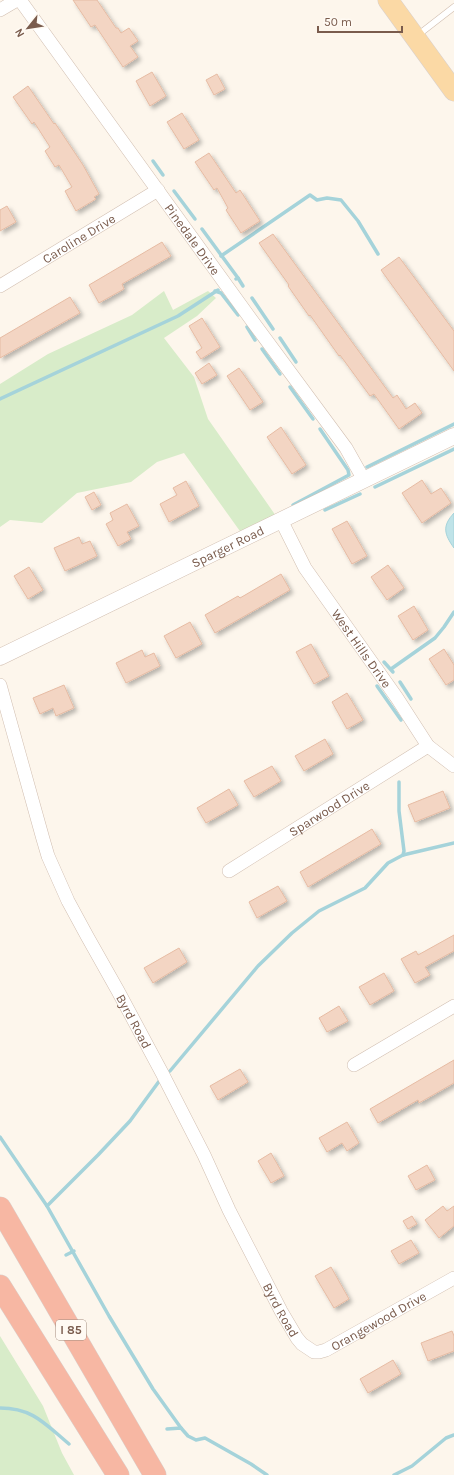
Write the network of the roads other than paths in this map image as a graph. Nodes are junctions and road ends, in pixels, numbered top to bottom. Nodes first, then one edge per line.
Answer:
1 (18, 0) edge
2 (388, 0) edge
3 (454, 7) edge
4 (0, 10) edge
5 (415, 37) junction
6 (454, 91) edge
7 (158, 190) junction
8 (0, 286) edge
9 (454, 436) edge
10 (364, 480) junction
11 (281, 520) junction
12 (0, 657) edge
13 (0, 685) edge
14 (428, 746) junction
15 (454, 766) edge
16 (229, 871) dead end
17 (454, 1006) edge
18 (354, 1065) dead end
19 (0, 1208) edge
20 (454, 1278) edge
21 (0, 1286) edge
22 (302, 1344) joint
23 (118, 1475) edge
24 (155, 1475) edge

1 - 4 street
1 - 7 street, Pinedale Drive
2 - 5 main road
3 - 5 lane
5 - 6 main road
7 - 8 street, Caroline Drive
7 - 10 street, Pinedale Drive
9 - 10 street, Sparger Road
10 - 11 street, Sparger Road
11 - 12 street, Sparger Road
11 - 14 street, West Hills Drive
13 - 22 street, Byrd Road
14 - 15 street, West Hills Drive
14 - 16 street, Sparwood Drive
17 - 18 street
19 - 24 highway, I 85
20 - 22 street, Orangewood Drive
21 - 23 highway, I 85

